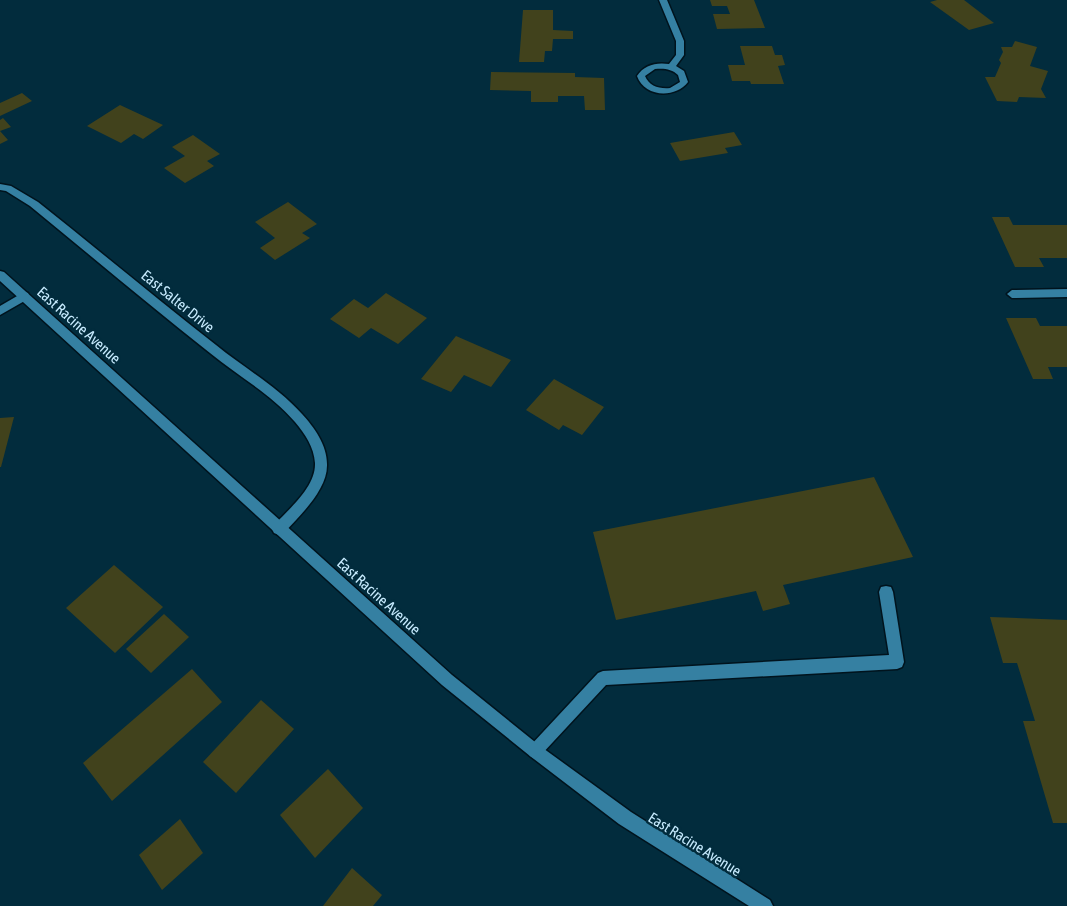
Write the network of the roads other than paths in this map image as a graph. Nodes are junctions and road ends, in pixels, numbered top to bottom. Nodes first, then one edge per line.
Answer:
1 (663, 0) edge
2 (671, 67) junction
3 (0, 186) edge
4 (0, 275) edge
5 (1067, 293) edge
6 (1012, 294) dead end
7 (24, 296) junction
8 (0, 311) edge
9 (279, 529) junction
10 (886, 592) dead end
11 (535, 751) junction
12 (764, 906) edge

1 - 2 street
2 - 2 street
3 - 9 street, East Salter Drive
4 - 7 street, East Racine Avenue
5 - 6 street
7 - 8 street
7 - 9 street, East Racine Avenue
9 - 11 street, East Racine Avenue
10 - 11 street
11 - 12 street, East Racine Avenue

